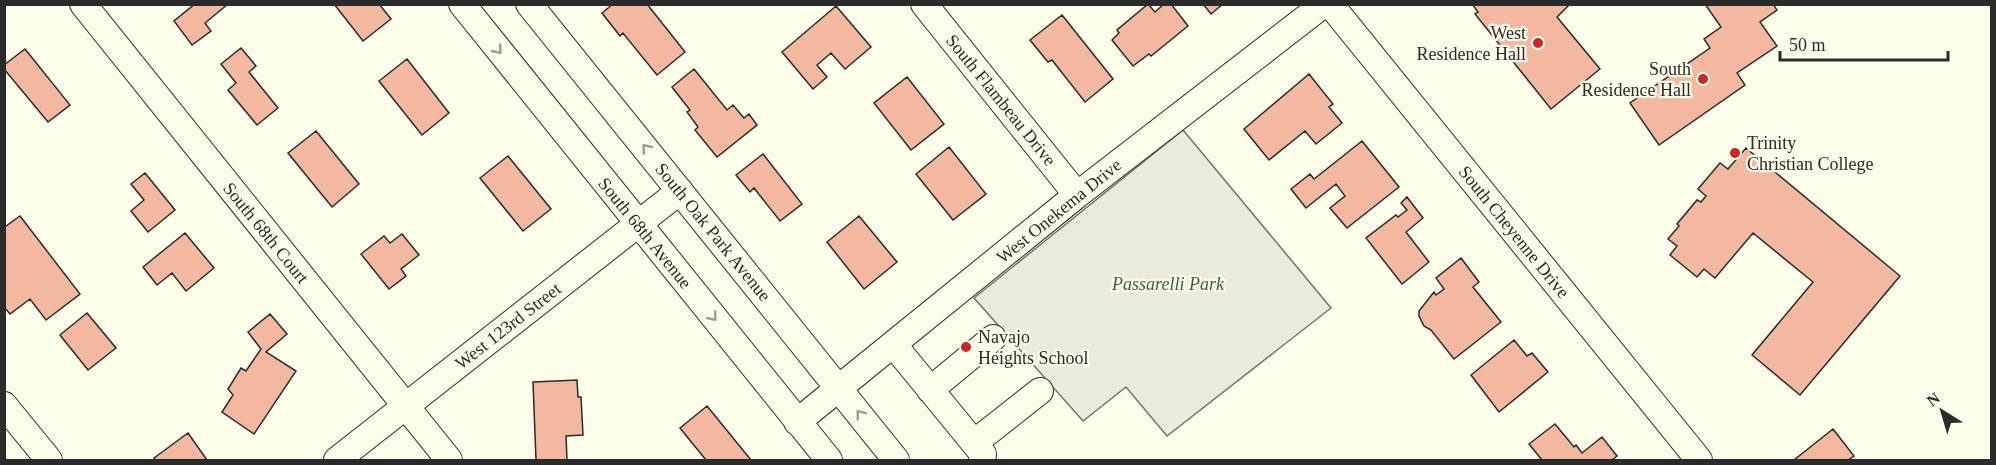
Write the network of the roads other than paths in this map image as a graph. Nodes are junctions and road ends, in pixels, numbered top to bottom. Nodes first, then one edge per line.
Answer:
1 (83, 4) edge
2 (462, 4) edge
3 (529, 4) edge
4 (924, 4) edge
5 (1324, 4) edge
6 (1330, 4) edge
7 (680, 191) junction
8 (1077, 195) junction
9 (638, 224) junction
10 (993, 338) dead end
11 (893, 344) junction
12 (839, 388) junction
13 (930, 390) junction
14 (1040, 391) dead end
15 (4, 405) edge
16 (405, 406) junction
17 (797, 422) junction
18 (978, 452) edge
19 (49, 460) edge
20 (337, 460) edge
21 (449, 460) edge
22 (829, 460) edge
23 (896, 460) edge
24 (1699, 460) edge

1 - 16 street, South 68th Court
2 -> 9 street, South 68th Avenue
7 -> 3 street, South Oak Park Avenue
4 - 8 street, South Flambeau Drive
5 - 8 street, West Onekema Drive
6 - 24 street, South Cheyenne Drive
7 - 9 street, West 123rd Street
7 - 12 street, South Oak Park Avenue
8 - 11 street, West Onekema Drive
9 - 16 street, West 123rd Street
9 -> 17 street, South 68th Avenue
10 - 13 street
11 - 12 street, West Onekema Drive
11 - 13 street
12 - 17 street, West Onekema Drive
23 -> 12 street, South Oak Park Avenue
13 - 18 street
14 - 18 street
15 - 19 street
16 - 20 street, West 123rd Street
16 - 21 street, South 68th Court
17 - 22 street, South 68th Avenue

